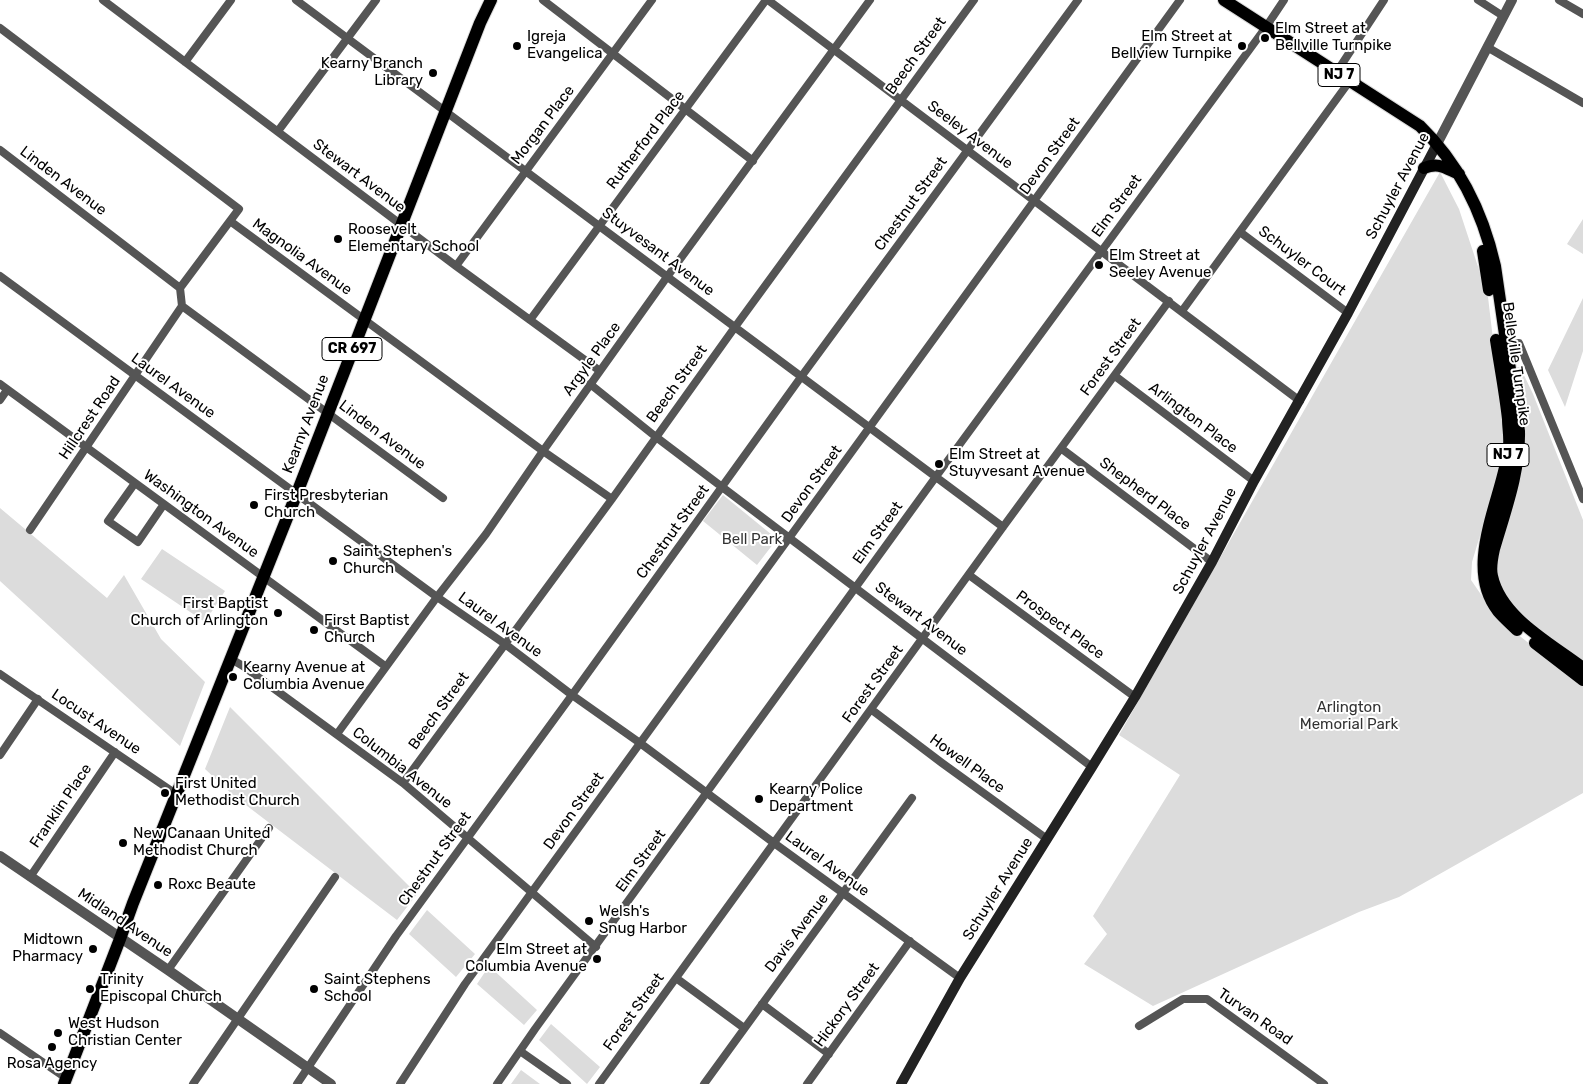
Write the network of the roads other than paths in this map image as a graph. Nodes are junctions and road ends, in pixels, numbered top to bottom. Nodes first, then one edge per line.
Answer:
1 (104, 0) edge
2 (231, 0) edge
3 (296, 0) edge
4 (376, 0) edge
5 (491, 0) edge
6 (542, 0) edge
7 (652, 0) edge
8 (767, 0) edge
9 (870, 0) edge
10 (974, 0) edge
11 (1078, 0) edge
12 (1180, 0) edge
13 (1224, 0) edge
14 (1284, 0) edge
15 (1384, 0) edge
16 (1478, 0) edge
17 (1512, 0) edge
18 (1559, 0) edge
19 (1583, 14) edge
20 (1503, 16) junction
21 (1266, 27) junction
22 (0, 28) edge
23 (347, 38) junction
24 (1486, 47) junction
25 (834, 50) junction
26 (613, 54) junction
27 (185, 62) junction
28 (1336, 73) junction
29 (1349, 82) junction
30 (901, 101) junction
31 (1583, 102) edge
32 (686, 109) junction
33 (445, 112) junction
34 (278, 131) junction
35 (1437, 144) junction
36 (0, 150) edge
37 (967, 151) junction
38 (753, 161) junction
39 (1424, 168) junction
40 (526, 172) junction
41 (1459, 174) junction
42 (1466, 188) junction
43 (1035, 201) junction
44 (230, 221) junction
45 (401, 224) junction
46 (599, 226) junction
47 (1240, 232) junction
48 (1102, 251) junction
49 (456, 266) junction
50 (0, 276) edge
51 (667, 277) junction
52 (180, 288) junction
53 (1169, 301) junction
54 (182, 306) junction
55 (1182, 311) junction
56 (1348, 313) junction
57 (364, 319) junction
58 (530, 320) junction
59 (735, 327) junction
60 (1506, 344) junction
61 (600, 370) junction
62 (136, 375) junction
63 (1115, 376) junction
64 (801, 377) junction
65 (0, 384) edge
66 (590, 384) junction
67 (7, 390) junction
68 (0, 400) edge
69 (1300, 401) junction
70 (328, 412) junction
71 (869, 428) junction
72 (656, 436) junction
73 (86, 447) junction
74 (1062, 449) junction
75 (543, 451) junction
76 (935, 478) junction
77 (1254, 482) junction
78 (135, 483) junction
79 (723, 486) junction
80 (297, 493) junction
81 (443, 498) dead end
82 (1583, 499) edge
83 (612, 500) junction
84 (164, 504) junction
85 (1003, 527) junction
86 (30, 530) dead end
87 (790, 537) junction
88 (1212, 562) junction
89 (969, 575) junction
90 (263, 576) junction
91 (856, 587) junction
92 (437, 597) junction
93 (923, 638) junction
94 (505, 644) junction
95 (231, 659) junction
96 (386, 666) junction
97 (1583, 668) edge
98 (0, 674) edge
99 (1583, 680) edge
100 (572, 696) junction
101 (1134, 697) junction
102 (38, 699) junction
103 (872, 710) junction
104 (337, 734) junction
105 (640, 743) junction
106 (115, 752) junction
107 (0, 755) edge
108 (1092, 767) junction
109 (403, 783) junction
110 (707, 793) junction
111 (176, 794) junction
112 (912, 798) dead end
113 (269, 828) dead end
114 (467, 838) junction
115 (1047, 839) junction
116 (774, 843) junction
117 (0, 856) edge
118 (30, 877) junction
119 (335, 877) dead end
120 (531, 893) junction
121 (844, 893) junction
122 (120, 939) junction
123 (910, 941) junction
124 (596, 947) junction
125 (168, 970) junction
126 (676, 978) junction
127 (960, 978) junction
128 (762, 1004) junction
129 (238, 1019) junction
130 (1139, 1026) dead end
131 (744, 1028) junction
132 (0, 1033) edge
133 (520, 1051) junction
134 (829, 1054) junction
135 (307, 1068) junction
136 (65, 1081) edge
137 (193, 1084) edge
138 (297, 1084) edge
139 (331, 1084) edge
140 (400, 1084) edge
141 (497, 1084) edge
142 (567, 1084) edge
143 (599, 1084) edge
144 (704, 1084) edge
145 (807, 1084) edge
146 (901, 1084) edge
147 (1324, 1084) edge

1 - 27 street, Stewart Avenue
2 - 27 street
3 - 23 street, Stuyvesant Avenue
4 - 23 street
5 - 33 main road, Kearny Avenue / CR 697
6 - 26 street
7 - 26 street, Morgan Place
8 - 25 street, Seeley Avenue
8 - 32 street, Rutherford Place
9 - 25 street, Argyle Place
10 - 30 street, Beech Street
11 - 37 street, Chestnut Street
12 - 43 street, Devon Street
13 - 21 main road, Belleville Turnpike / NJ 7
14 - 21 street, Elm Street
15 - 28 street
16 - 20 street
17 - 20 street, Schuyler Avenue
18 - 19 street
20 - 24 street, Schuyler Avenue
21 - 28 main road, Belleville Turnpike / NJ 7
21 - 48 street, Elm Street
22 - 44 street, Magnolia Avenue
23 - 33 street, Stuyvesant Avenue
23 - 34 street
24 - 31 street
24 - 35 street, Schuyler Avenue
25 - 30 street, Seeley Avenue
25 - 38 street, Argyle Place
26 - 32 street
26 - 40 street, Morgan Place
27 - 34 street, Stewart Avenue
28 - 29 main road, Belleville Turnpike / NJ 7
29 - 35 main road, Belleville Turnpike / NJ 7
29 - 47 street
30 - 37 street, Seeley Avenue
30 - 59 street, Beech Street
32 - 38 street
32 - 46 street, Rutherford Place
33 - 40 street, Stuyvesant Avenue
33 - 45 main road, Kearny Avenue / CR 697
34 - 45 street, Stewart Avenue
35 - 39 main road, Schuyler Avenue
35 - 41 main road, Belleville Turnpike / NJ 7
36 - 52 street, Linden Avenue
37 - 43 street, Seeley Avenue
37 - 64 street, Chestnut Street
38 - 51 street, Argyle Place
39 - 41 main road
39 - 56 main road, Schuyler Avenue
40 - 46 street, Stuyvesant Avenue
40 - 49 street, Morgan Place
41 - 42 main road, Belleville Turnpike / NJ 7
42 - 60 main road, Belleville Turnpike / NJ 7
42 - 99 main road, Belleville Turnpike / NJ 7
43 - 48 street, Seeley Avenue
43 - 71 street, Devon Street
44 - 52 street
44 - 57 street, Magnolia Avenue
45 - 49 street, Stewart Avenue
45 - 57 main road, Kearny Avenue / CR 697
46 - 51 street, Stuyvesant Avenue
46 - 58 street, Rutherford Place
47 - 55 street
47 - 56 street, Schuyler Court
48 - 53 street, Seeley Avenue
48 - 76 street, Elm Street
49 - 58 street, Stewart Avenue
50 - 62 street, Laurel Avenue
51 - 59 street, Stuyvesant Avenue
51 - 61 street, Argyle Place
52 - 54 street
53 - 55 street, Seeley Avenue
53 - 63 street, Forest Street
54 - 62 street, Hillcrest Road
54 - 70 street, Linden Avenue
55 - 69 street, Seeley Avenue
56 - 69 main road, Schuyler Avenue
57 - 70 main road, Kearny Avenue / CR 697
57 - 75 street, Magnolia Avenue
58 - 61 street, Stewart Avenue
59 - 64 street, Stuyvesant Avenue
59 - 72 street, Beech Street
60 - 82 street, Belleville Turnpike
60 - 97 main road, Belleville Turnpike / NJ 7
61 - 66 street, Argyle Place
62 - 73 street, Hillcrest Road
62 - 80 street, Laurel Avenue
63 - 74 street, Forest Street
63 - 77 street, Arlington Place
64 - 71 street, Stuyvesant Avenue
64 - 79 street, Chestnut Street
65 - 67 street, Washington Avenue
66 - 72 street, Stewart Avenue
66 - 75 street, Argyle Place
67 - 68 street
67 - 73 street, Washington Avenue
69 - 77 main road, Schuyler Avenue
70 - 80 main road, Kearny Avenue / CR 697
70 - 81 street, Linden Avenue
71 - 76 street, Stuyvesant Avenue
71 - 87 street, Devon Street
72 - 79 street, Stewart Avenue
72 - 83 street, Beech Street
73 - 78 street, Washington Avenue
73 - 86 street, Hillcrest Road
74 - 85 street, Forest Street
74 - 88 street, Shepherd Place
75 - 83 street, Magnolia Avenue
75 - 92 street, Argyle Place
76 - 85 street, Stuyvesant Avenue
76 - 91 street, Elm Street
77 - 88 main road, Schuyler Avenue
78 - 84 street, Washington Avenue
78 - 84 street
79 - 87 street, Stewart Avenue
79 - 100 street, Chestnut Street
80 - 90 main road, Kearny Avenue / CR 697
80 - 92 street, Laurel Avenue
83 - 94 street, Beech Street
84 - 90 street, Washington Avenue
85 - 89 street, Forest Street
87 - 91 street, Stewart Avenue
87 - 105 street, Devon Street
88 - 101 main road, Schuyler Avenue
89 - 93 street, Forest Street
89 - 101 street, Prospect Place
90 - 95 main road, Kearny Avenue / CR 697
90 - 96 street, Washington Avenue
91 - 93 street, Stewart Avenue
91 - 110 street, Elm Street
92 - 94 street, Laurel Avenue
92 - 96 street, Argyle Place
93 - 103 street, Forest Street
93 - 108 street, Stewart Avenue
94 - 100 street, Laurel Avenue
94 - 109 street, Beech Street
95 - 104 street, Columbia Avenue
95 - 111 main road, Kearny Avenue / CR 697
96 - 104 street, Argyle Place
98 - 102 street, Locust Avenue
100 - 105 street, Laurel Avenue
100 - 114 street, Chestnut Street
101 - 108 main road, Schuyler Avenue
102 - 106 street, Locust Avenue
102 - 107 street
103 - 115 street, Howell Place
103 - 116 street, Forest Street
104 - 109 street, Columbia Avenue
105 - 110 street, Laurel Avenue
105 - 120 street, Devon Street
106 - 111 street, Locust Avenue
106 - 118 street, Franklin Place
108 - 115 main road, Schuyler Avenue
109 - 114 street, Columbia Avenue
110 - 116 street, Laurel Avenue
110 - 124 street, Elm Street
111 - 122 main road, Kearny Avenue / CR 697
112 - 121 street, Davis Avenue
113 - 125 street
114 - 120 street, Columbia Avenue
114 - 135 street, Chestnut Street
115 - 127 main road, Schuyler Avenue
116 - 121 street, Laurel Avenue
116 - 126 street, Forest Street
117 - 118 street, Midland Avenue
118 - 122 street, Midland Avenue
119 - 129 street
120 - 124 street, Columbia Avenue
120 - 140 street, Devon Street
121 - 123 street, Laurel Avenue
121 - 128 street, Davis Avenue
122 - 125 street, Midland Avenue
122 - 136 main road, Kearny Avenue / CR 697
123 - 127 street, Laurel Avenue
123 - 134 street, Hickory Street
124 - 133 street, Elm Street
125 - 129 street, Midland Avenue
126 - 131 street
126 - 143 street, Forest Street
127 - 146 main road, Schuyler Avenue
128 - 131 street, Davis Avenue
128 - 134 street
129 - 135 street, Midland Avenue
129 - 137 street
130 - 147 street, Turvan Road
131 - 144 street, Davis Avenue
132 - 136 street
133 - 141 street, Elm Street
133 - 142 street
134 - 145 street, Hickory Street
135 - 138 street, Chestnut Street
135 - 139 street, Midland Avenue

